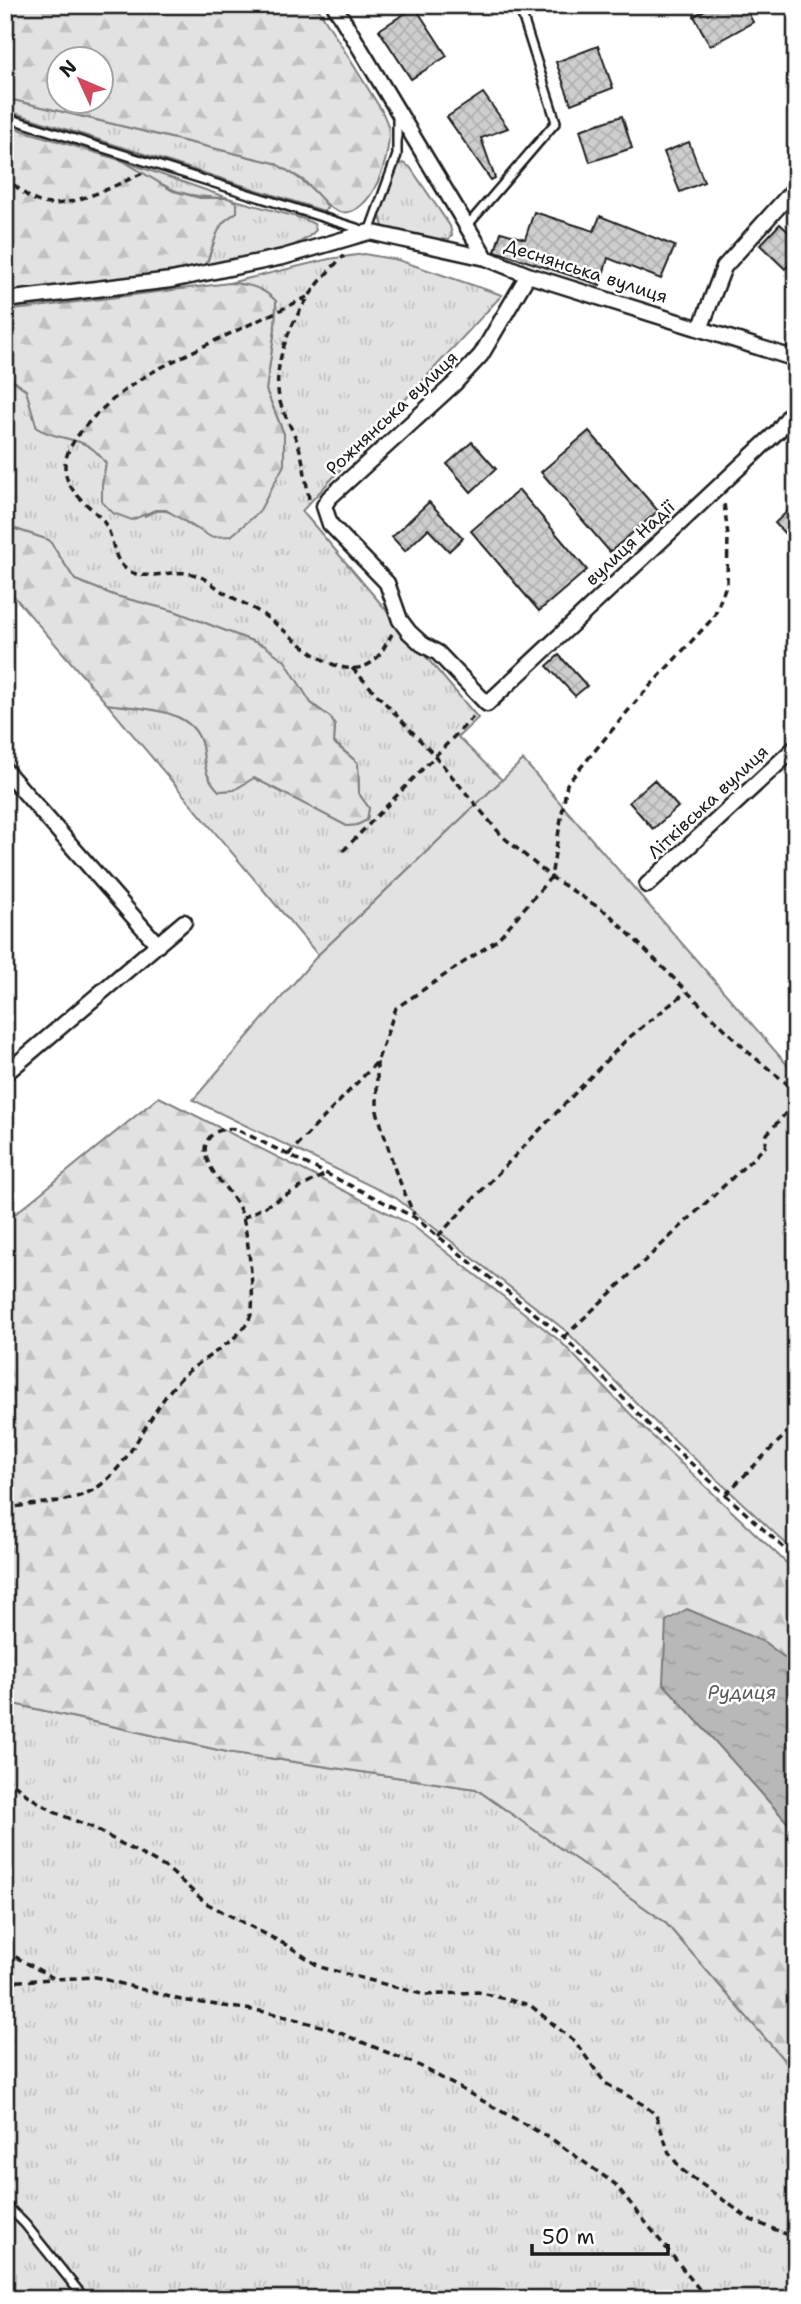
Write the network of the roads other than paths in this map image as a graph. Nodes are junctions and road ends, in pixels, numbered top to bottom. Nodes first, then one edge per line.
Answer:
1 (334, 5) edge
2 (519, 5) edge
3 (397, 108) junction
4 (5, 117) edge
5 (796, 187) edge
6 (467, 226) junction
7 (369, 233) junction
8 (486, 258) junction
9 (528, 275) junction
10 (5, 300) edge
11 (700, 329) junction
12 (796, 359) edge
13 (796, 406) edge
14 (400, 620) joint
15 (796, 747) edge
16 (5, 771) edge
17 (647, 885) dead end
18 (184, 922) dead end
19 (158, 944) junction
20 (5, 1074) edge
21 (5, 2204) edge
22 (85, 2299) edge

1 - 3 street, Деснянська вулиця
2 - 6 lane
3 - 6 street, Деснянська вулиця
3 - 7 lane
4 - 7 lane
5 - 11 street
6 - 8 street, Деснянська вулиця
7 - 8 street
7 - 10 street
8 - 9 street, Деснянська вулиця
9 - 11 street, Деснянська вулиця
9 - 14 street, Рожнянська вулиця
11 - 12 street, Деснянська вулиця
13 - 14 street, вулиця Надії
15 - 17 street, Літківська вулиця
16 - 19 street
18 - 19 street
19 - 20 street
21 - 22 lane

